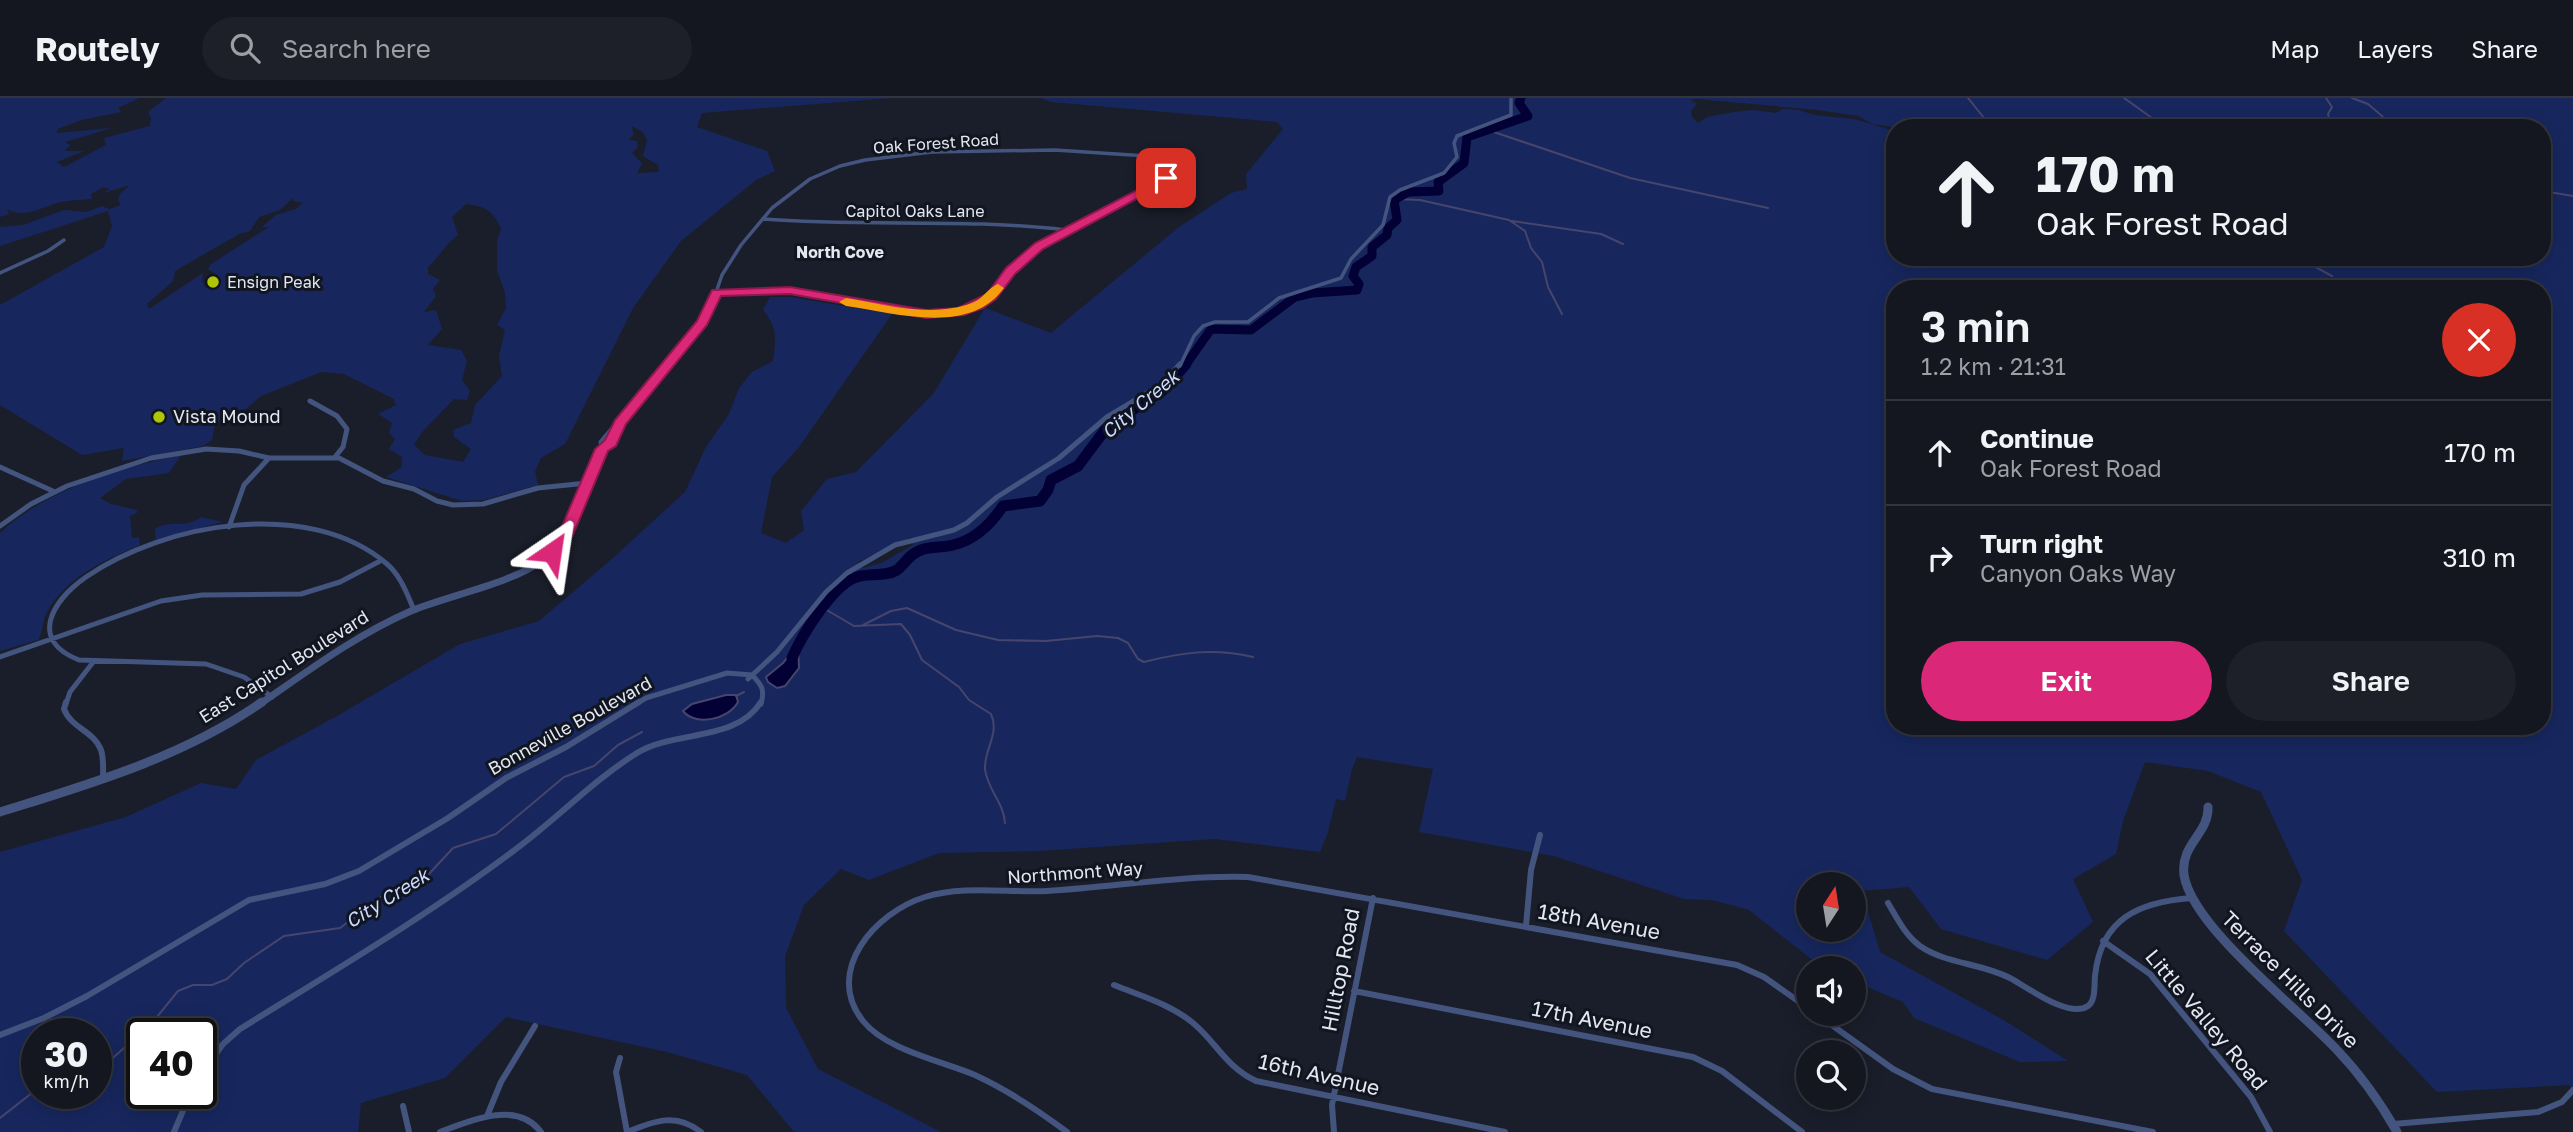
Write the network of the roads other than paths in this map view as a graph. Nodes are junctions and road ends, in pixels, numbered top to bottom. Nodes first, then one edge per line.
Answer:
1 (1511, 98) edge
2 (1168, 165) joint
3 (763, 219) junction
4 (1066, 230) junction
5 (64, 240) dead end
6 (0, 273) edge
7 (716, 293) junction
8 (310, 401) dead end
9 (620, 423) joint
10 (602, 449) joint
11 (335, 457) junction
12 (269, 458) junction
13 (0, 467) edge
14 (587, 483) junction
15 (55, 492) junction
16 (0, 526) edge
17 (229, 527) junction
18 (382, 560) junction
19 (414, 610) junction
20 (51, 640) junction
21 (0, 657) edge
22 (94, 661) junction
23 (750, 677) junction
24 (272, 697) junction
25 (103, 780) junction
26 (2208, 807) dead end
27 (0, 812) edge
28 (1540, 835) dead end
29 (1373, 898) junction
30 (2192, 898) junction
31 (1888, 903) dead end
32 (1526, 926) junction
33 (2103, 941) junction
34 (1114, 985) dead end
35 (1354, 991) junction
36 (1796, 1000) edge
37 (1833, 1026) edge
38 (535, 1027) dead end
39 (0, 1035) edge
40 (217, 1052) edge
41 (620, 1058) dead end
42 (2573, 1090) edge
43 (1334, 1097) junction
44 (403, 1106) dead end
45 (184, 1109) edge
46 (487, 1116) junction
47 (2395, 1128) edge
48 (174, 1132) edge
49 (409, 1132) edge
50 (440, 1132) edge
51 (541, 1132) edge
52 (626, 1132) edge
53 (701, 1132) edge
54 (1067, 1132) edge
55 (1334, 1132) edge
56 (1503, 1132) edge
57 (1802, 1132) edge
58 (2153, 1132) edge
59 (2270, 1132) edge

1 - 23 street
2 - 3 street, Oak Forest Road
2 - 4 street
3 - 4 street, Capitol Oaks Lane
3 - 7 street, Oak Forest Road
4 - 7 street
5 - 6 street
7 - 9 street, Oak Forest Road
8 - 11 street
9 - 10 street, Oak Forest Road
10 - 14 street, East Capitol Boulevard
11 - 12 street
11 - 14 street
12 - 15 street
12 - 17 street
13 - 15 street
14 - 19 street, East Capitol Boulevard
15 - 16 street
17 - 18 street
17 - 20 street
18 - 19 street
18 - 20 street
19 - 24 street, East Capitol Boulevard
20 - 21 street
20 - 22 street
22 - 24 street
22 - 25 street
23 - 39 street, Bonneville Boulevard
23 - 40 street
24 - 25 street, East Capitol Boulevard
25 - 27 street, East Capitol Boulevard
26 - 30 street, Terrace Hills Drive
28 - 32 street
29 - 32 street, 18th Avenue
29 - 35 street, Hilltop Road
29 - 54 street, Northmont Way
30 - 33 street
30 - 47 street, Terrace Hills Drive
31 - 33 street
32 - 36 street, 18th Avenue
33 - 59 street, Little Valley Road
34 - 43 street, 16th Avenue
35 - 43 street, Hilltop Road
35 - 57 street, 17th Avenue
37 - 58 street
38 - 46 street
41 - 52 street
42 - 47 street
43 - 55 street, Hilltop Road
43 - 56 street, 16th Avenue
44 - 49 street
45 - 48 street
46 - 50 street
46 - 51 street
52 - 53 street

